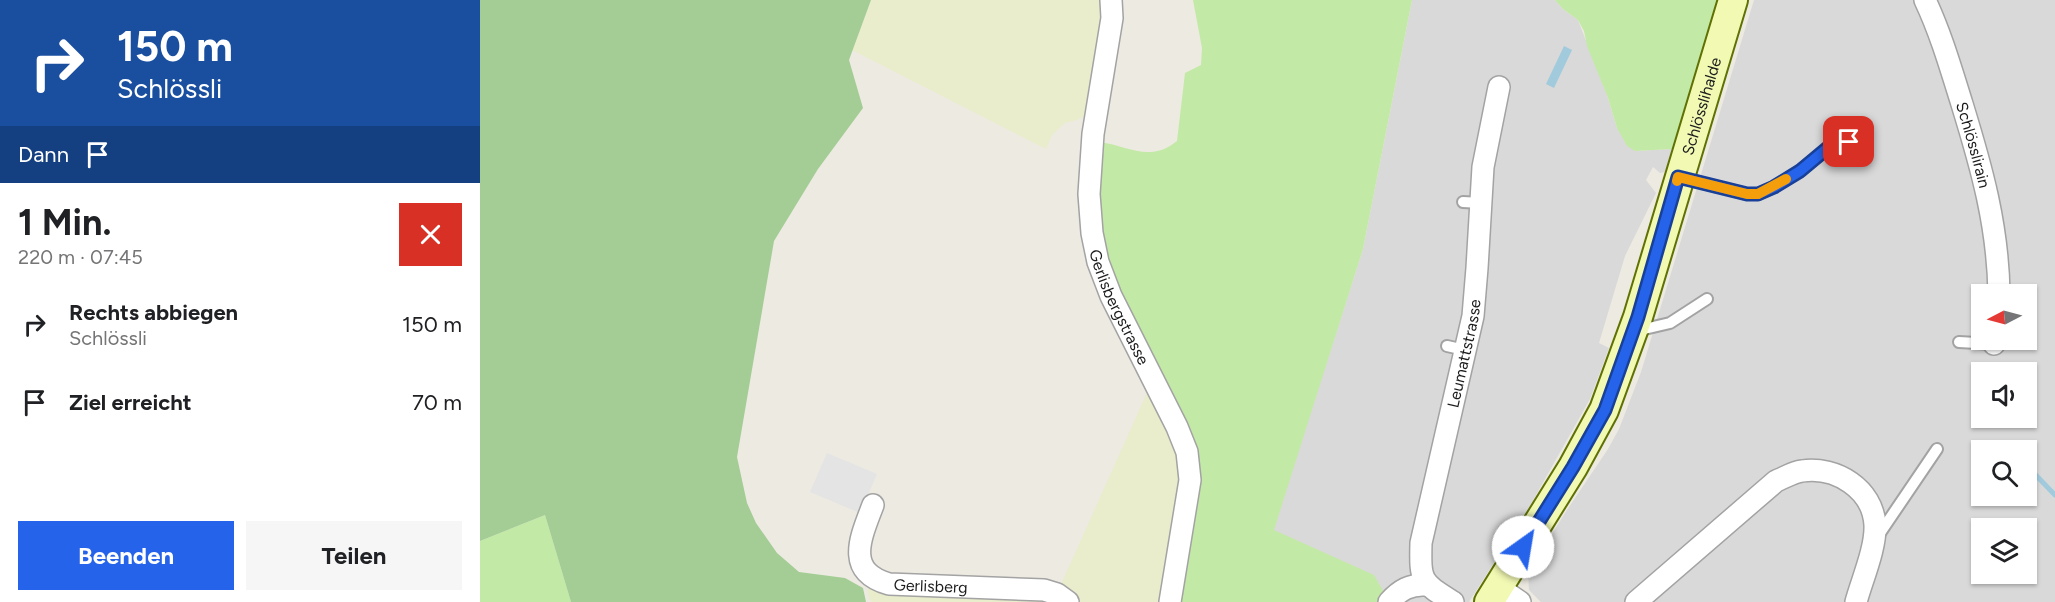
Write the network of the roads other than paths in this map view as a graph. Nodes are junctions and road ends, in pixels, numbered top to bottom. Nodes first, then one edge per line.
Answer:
1 (1111, 0) edge
2 (1733, 0) edge
3 (1925, 0) edge
4 (1499, 87) dead end
5 (1849, 142) dead end
6 (1678, 177) junction
7 (2000, 284) edge
8 (1707, 299) dead end
9 (1633, 332) junction
10 (1959, 342) dead end
11 (1971, 342) edge
12 (1936, 449) dead end
13 (873, 505) dead end
14 (1873, 543) junction
15 (1440, 596) edge
16 (1502, 597) edge
17 (1068, 602) edge
18 (1170, 602) edge
19 (1389, 602) edge
20 (1636, 602) edge
21 (1856, 602) edge

1 - 18 street, Gerlisbergstrasse
2 - 6 main road, Schlösslihalde
3 - 7 street, Schlösslirain
4 - 15 street, Leumattstrasse
5 - 6 lane
6 - 9 main road, Schlösslihalde
8 - 9 lane
9 - 16 main road, Schlösslihalde
10 - 11 lane
12 - 14 lane
13 - 17 street, Gerlisberg
14 - 20 street
14 - 21 street
15 - 19 street

